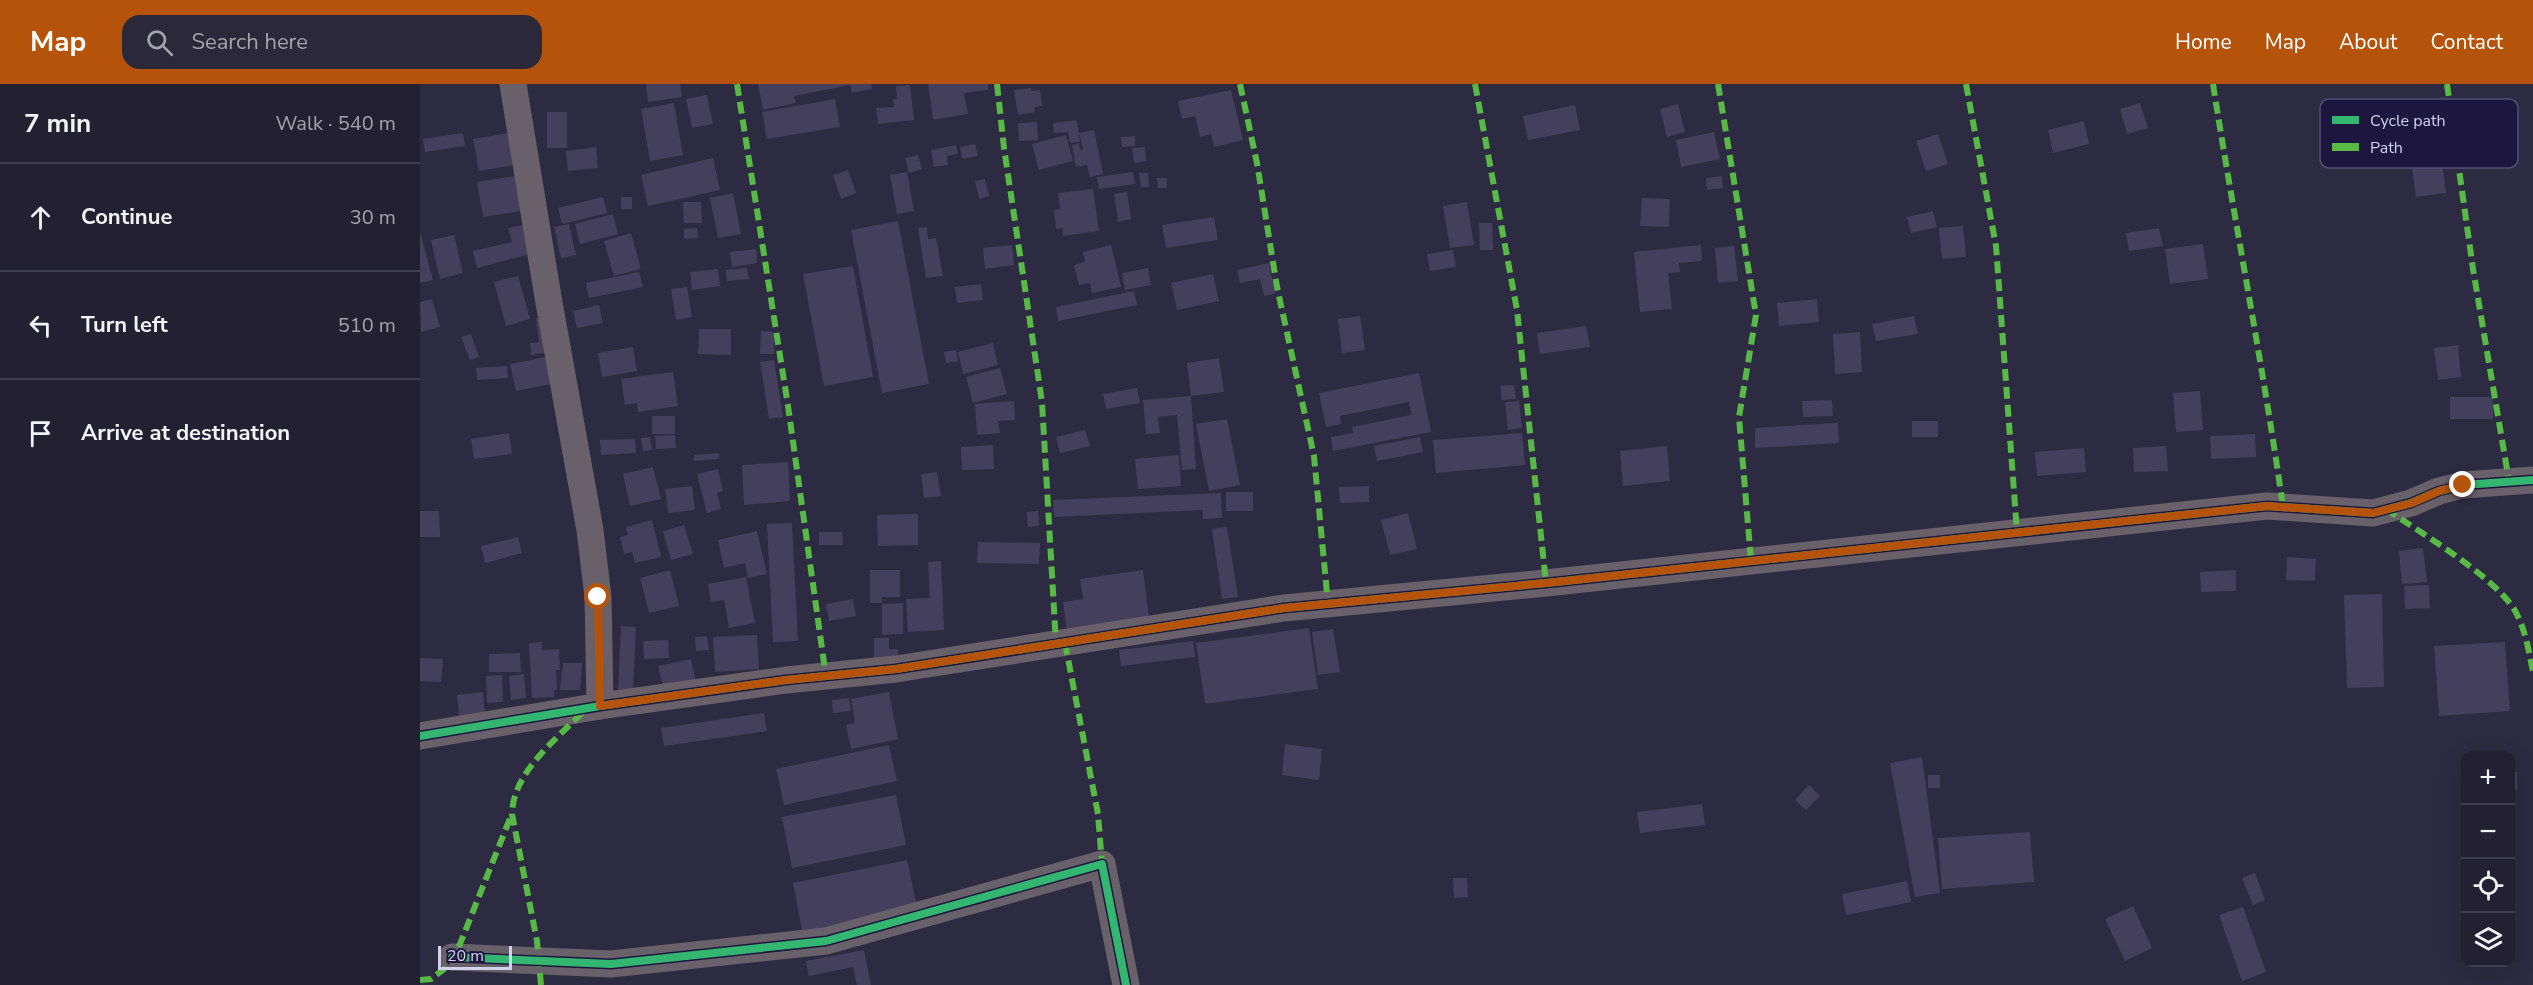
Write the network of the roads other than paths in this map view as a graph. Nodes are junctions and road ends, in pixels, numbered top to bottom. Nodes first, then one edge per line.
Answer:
1 (513, 84) edge
2 (2533, 480) edge
3 (600, 706) junction
4 (420, 736) edge
5 (452, 957) dead end
6 (1126, 985) edge

1 - 3 street
2 - 3 street
3 - 4 street
5 - 6 street

